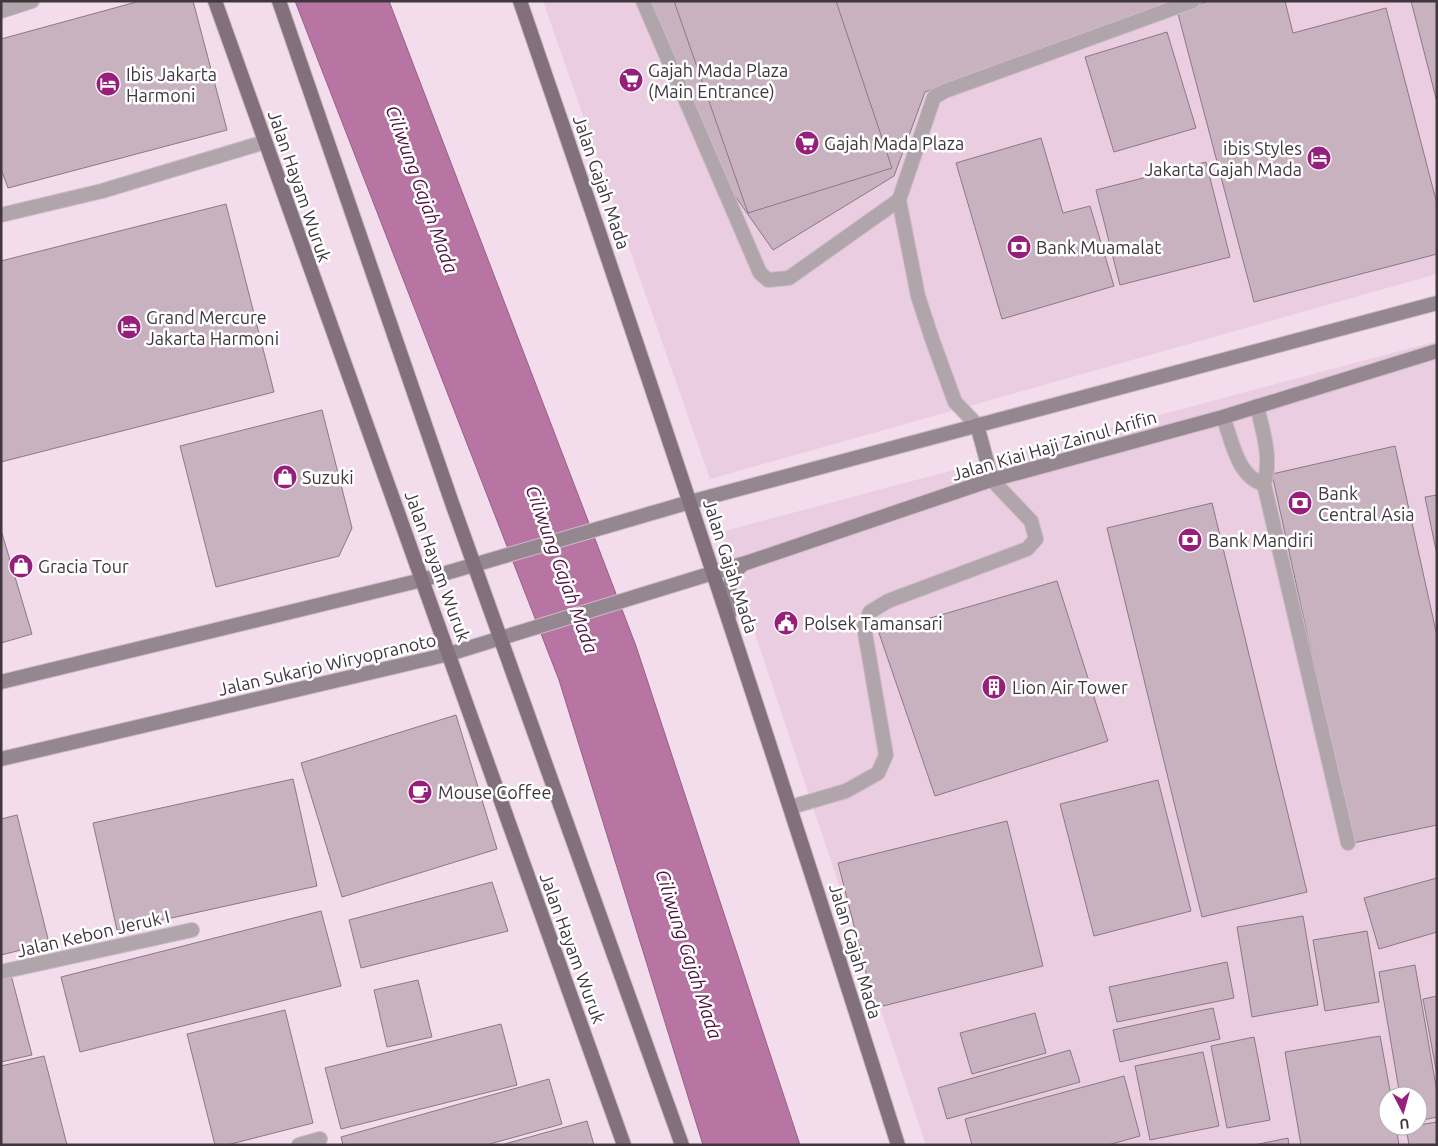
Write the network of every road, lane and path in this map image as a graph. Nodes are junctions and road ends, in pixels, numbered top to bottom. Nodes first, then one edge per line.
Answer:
1 (32, 1) edge
2 (215, 1) edge
3 (280, 1) edge
4 (520, 1) edge
5 (643, 1) edge
6 (1193, 1) edge
7 (1, 11) edge
8 (265, 142) junction
9 (898, 200) junction
10 (1, 215) edge
11 (1437, 303) edge
12 (1437, 351) edge
13 (1257, 406) junction
14 (1223, 417) junction
15 (977, 425) junction
16 (992, 480) junction
17 (1264, 484) junction
18 (690, 502) junction
19 (743, 564) junction
20 (476, 565) junction
21 (713, 573) junction
22 (422, 580) junction
23 (729, 622) junction
24 (501, 638) junction
25 (449, 654) junction
26 (1, 682) edge
27 (1, 759) edge
28 (791, 807) junction
29 (1348, 843) dead end
30 (192, 930) dead end
31 (1, 972) edge
32 (320, 1139) dead end
33 (299, 1145) edge
34 (624, 1145) edge
35 (682, 1145) edge
36 (898, 1145) edge

1 - 7 street
2 - 8 main road, Jalan Hayam Wuruk
3 - 20 main road, Jalan Hayam Wuruk
4 - 18 main road, Jalan Gajah Mada
5 - 9 street
6 - 9 street
8 - 10 street
8 - 22 main road, Jalan Hayam Wuruk
9 - 15 street
11 - 15 main road, Jalan Kiai Haji Zainul Arifin
12 - 13 main road, Jalan Kiai Haji Zainul Arifin
13 - 14 main road, Jalan Kiai Haji Zainul Arifin
13 - 17 street
14 - 16 main road, Jalan Kiai Haji Zainul Arifin
14 - 17 street
15 - 16 main road
15 - 18 main road, Jalan Kiai Haji Zainul Arifin
16 - 19 main road, Jalan Kiai Haji Zainul Arifin
16 - 28 street
17 - 29 street
18 - 20 main road
18 - 21 main road, Jalan Gajah Mada
19 - 21 main road, Jalan Sukarjo Wiryopranoto
19 - 23 main road
20 - 22 main road
20 - 24 main road, Jalan Hayam Wuruk
21 - 23 main road, Jalan Gajah Mada
21 - 24 main road, Jalan Sukarjo Wiryopranoto
22 - 25 main road, Jalan Hayam Wuruk
22 - 26 main road
23 - 28 main road, Jalan Gajah Mada
24 - 25 main road, Jalan Sukarjo Wiryopranoto
24 - 35 main road, Jalan Hayam Wuruk
25 - 27 main road, Jalan Sukarjo Wiryopranoto
25 - 34 main road, Jalan Hayam Wuruk
28 - 36 main road, Jalan Gajah Mada
30 - 31 street, Jalan Kebon Jeruk I
32 - 33 street

